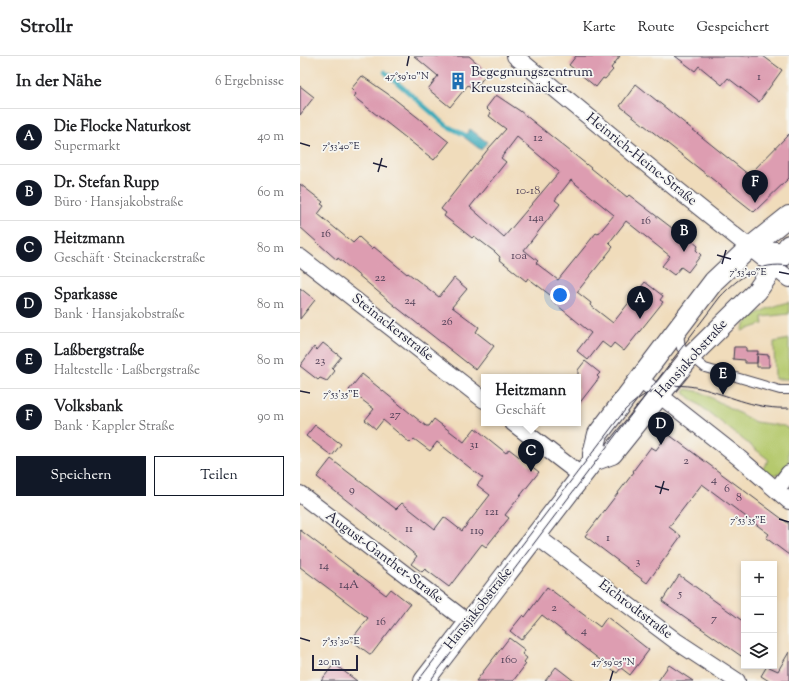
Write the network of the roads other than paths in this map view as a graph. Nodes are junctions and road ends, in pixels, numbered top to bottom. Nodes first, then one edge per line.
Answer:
1 (516, 56) edge
2 (789, 216) edge
3 (749, 248) junction
4 (788, 249) edge
5 (300, 257) edge
6 (781, 273) edge
7 (680, 326) junction
8 (690, 356) junction
9 (639, 379) junction
10 (789, 390) edge
11 (658, 395) junction
12 (481, 398) edge
13 (518, 426) edge
14 (587, 468) junction
15 (789, 473) edge
16 (777, 489) junction
17 (300, 494) edge
18 (789, 501) edge
19 (536, 536) junction
20 (469, 623) junction
21 (429, 679) edge
22 (737, 681) edge

1 - 3 street, Heinrich-Heine-Straße
2 - 3 street, Hansjakobstraße
3 - 4 street
3 - 6 street, Heinrich-Heine-Straße
3 - 7 street, Hansjakobstraße
4 - 6 street, Hansjakobstraße
5 - 12 street, Steinackerstraße
6 - 8 street, Hansjakobstraße
7 - 8 lane
7 - 9 street, Hansjakobstraße
8 - 10 lane
8 - 11 street, Hansjakobstraße
9 - 11 street
9 - 14 street, Hansjakobstraße
11 - 14 street, Hansjakobstraße
11 - 16 street
13 - 14 street
14 - 19 street, Hansjakobstraße
15 - 16 street
16 - 18 street
17 - 20 street, August-Ganther-Straße
19 - 20 street, Hansjakobstraße
19 - 22 street, Eichrodtstraße
20 - 21 street, Hansjakobstraße

